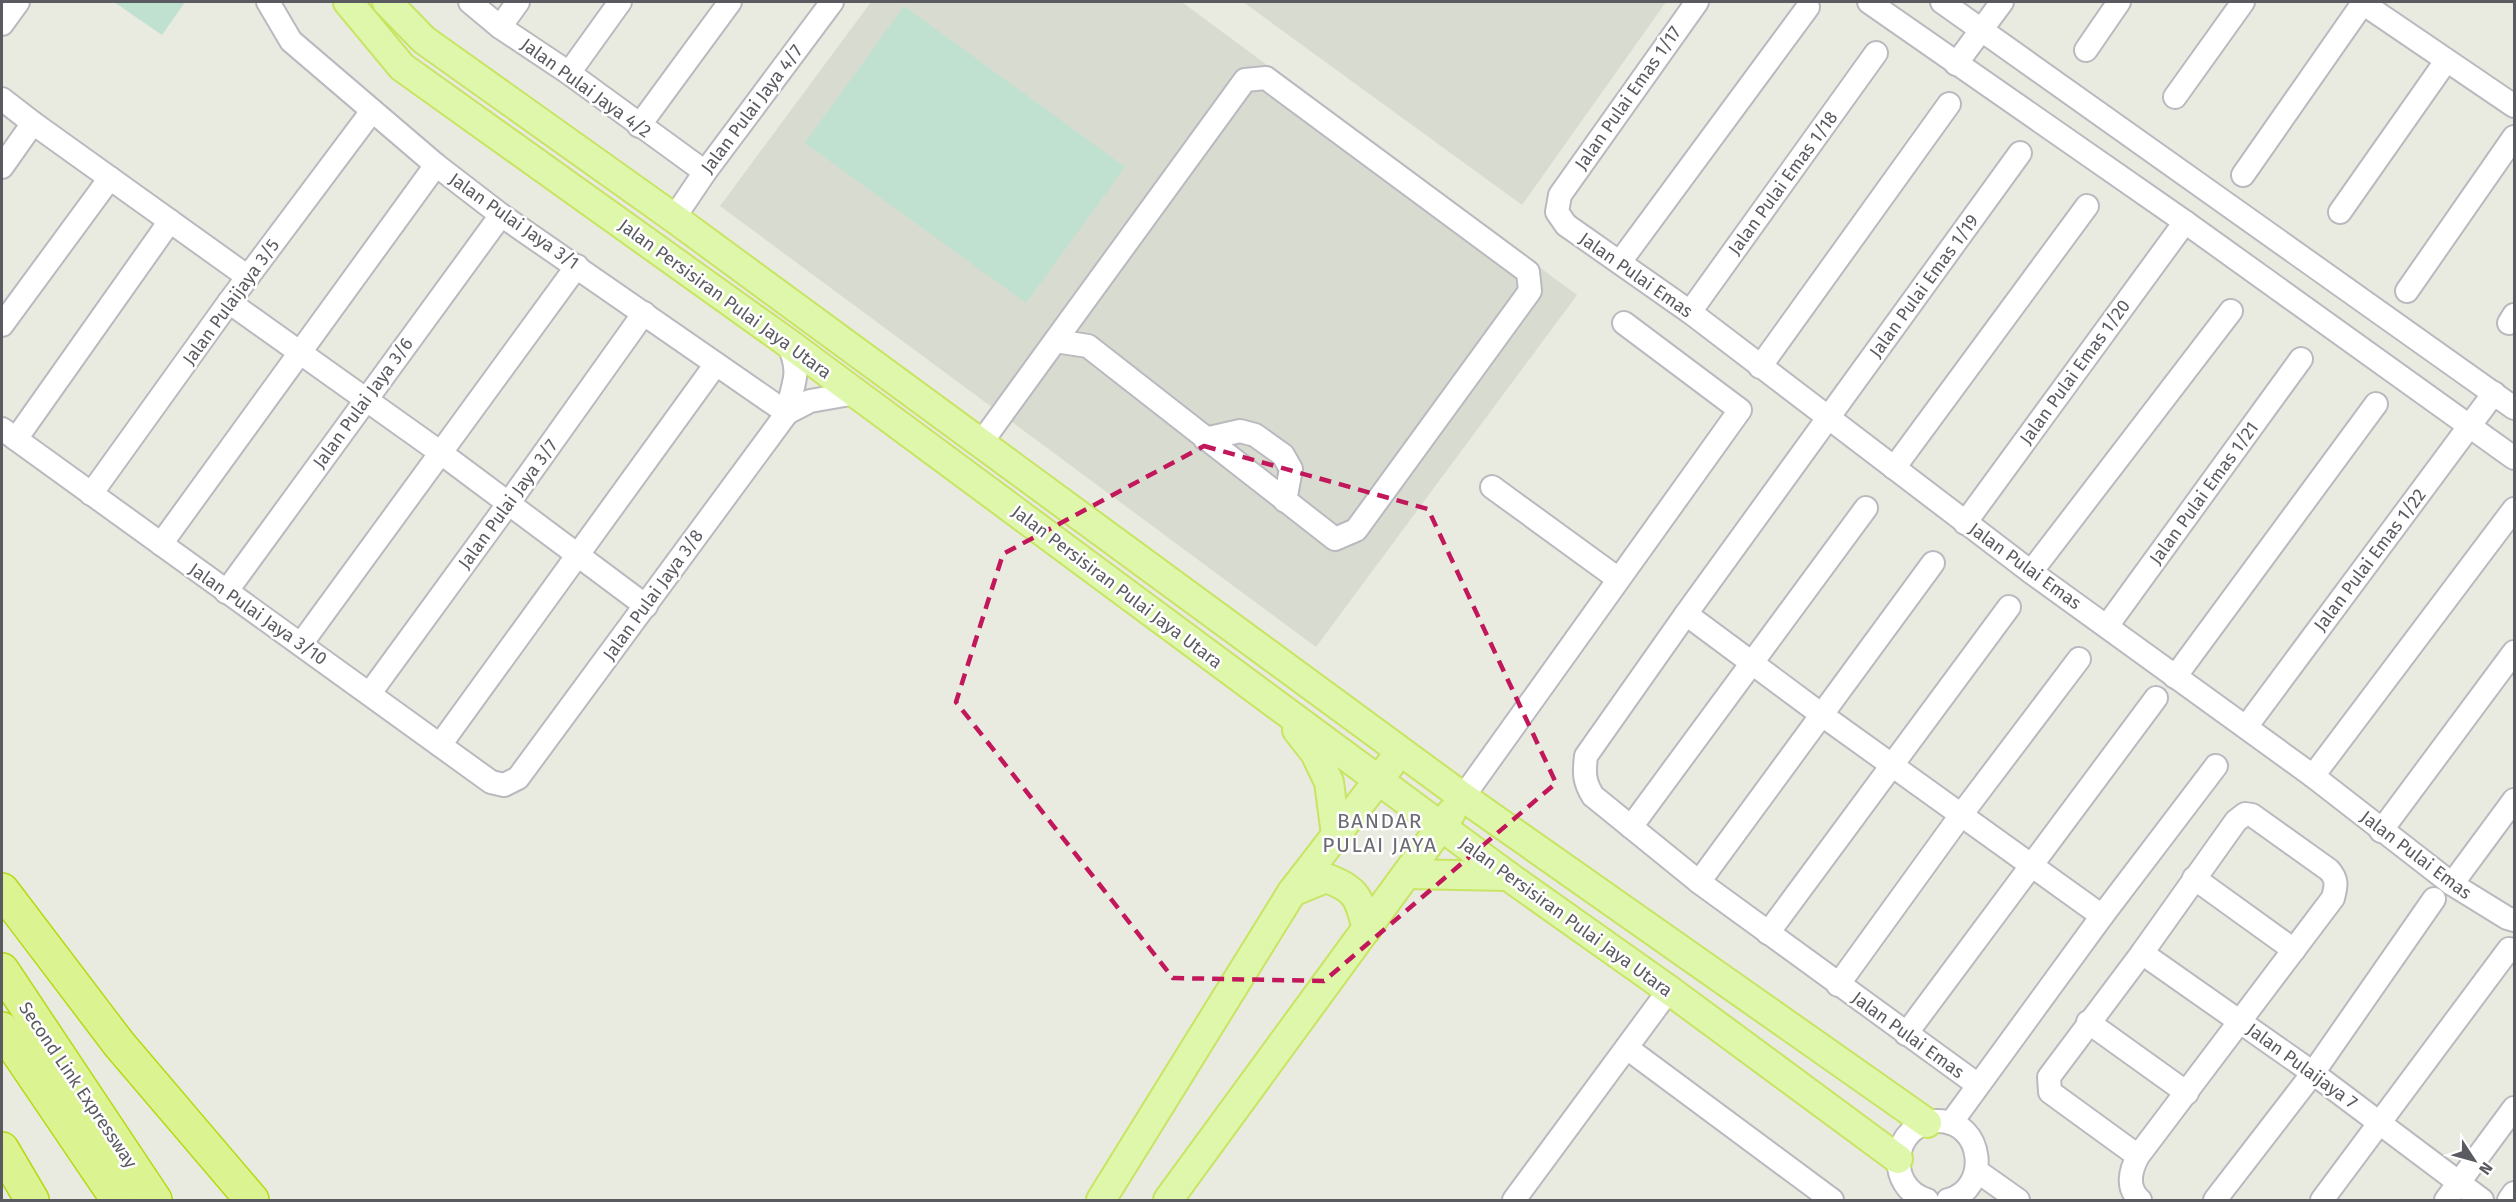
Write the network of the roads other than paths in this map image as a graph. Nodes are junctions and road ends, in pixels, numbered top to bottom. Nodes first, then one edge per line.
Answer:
1 (18, 2) edge
2 (268, 2) edge
3 (348, 2) edge
4 (387, 2) edge
5 (470, 2) edge
6 (518, 2) edge
7 (621, 2) edge
8 (730, 2) edge
9 (832, 2) edge
10 (1697, 2) edge
11 (1869, 2) edge
12 (1942, 2) edge
13 (2001, 2) edge
14 (2118, 2) edge
15 (2243, 2) edge
16 (2362, 2) edge
17 (1808, 8) dead end
18 (2, 24) edge
19 (500, 27) junction
20 (1982, 29) junction
21 (2086, 50) dead end
22 (1876, 53) dead end
23 (2446, 61) junction
24 (1956, 64) junction
25 (569, 73) junction
26 (2175, 97) dead end
27 (2, 99) edge
28 (1949, 104) dead end
29 (2514, 106) edge
30 (372, 111) junction
31 (33, 123) junction
32 (639, 126) junction
33 (2514, 137) edge
34 (2020, 153) dead end
35 (436, 165) junction
36 (2, 167) edge
37 (705, 172) junction
38 (2242, 175) dead end
39 (110, 178) junction
40 (1560, 195) joint
41 (2087, 206) dead end
42 (2340, 212) dead end
43 (501, 215) junction
44 (674, 218) junction
45 (170, 221) junction
46 (2185, 222) junction
47 (1620, 262) junction
48 (577, 266) junction
49 (248, 277) junction
50 (2407, 291) dead end
51 (230, 302) junction
52 (2231, 311) dead end
53 (1690, 312) junction
54 (644, 313) junction
55 (1624, 323) dead end
56 (2, 326) edge
57 (1055, 341) junction
58 (788, 343) junction
59 (300, 353) junction
60 (2301, 359) dead end
61 (716, 364) junction
62 (1760, 367) junction
63 (856, 393) junction
64 (2494, 393) junction
65 (366, 400) junction
66 (2376, 404) dead end
67 (2514, 408) edge
68 (787, 412) junction
69 (1828, 418) junction
70 (2471, 426) junction
71 (9, 434) edge
72 (1205, 440) junction
73 (981, 443) junction
74 (441, 453) junction
75 (2514, 458) edge
76 (1894, 468) junction
77 (1492, 487) dead end
78 (91, 494) junction
79 (1284, 501) junction
80 (508, 504) junction
81 (1866, 508) dead end
82 (2514, 509) edge
83 (1965, 523) junction
84 (161, 544) junction
85 (579, 556) junction
86 (1933, 563) dead end
87 (2031, 572) junction
88 (1617, 578) junction
89 (226, 592) junction
90 (646, 606) junction
91 (2009, 607) dead end
92 (1686, 614) junction
93 (2107, 626) junction
94 (301, 644) junction
95 (2514, 652) edge
96 (2079, 659) dead end
97 (1751, 663) junction
98 (2175, 677) junction
99 (370, 693) junction
100 (2156, 698) dead end
101 (1281, 709) junction
102 (1822, 715) junction
103 (2246, 727) junction
104 (440, 745) junction
105 (1401, 750) junction
106 (1892, 765) junction
107 (2216, 766) dead end
108 (2313, 776) junction
109 (519, 778) joint
110 (1378, 780) junction
111 (1586, 785) joint
112 (1463, 797) junction
113 (2514, 800) edge
114 (1960, 815) junction
115 (1441, 827) junction
116 (1630, 827) junction
117 (2381, 831) junction
118 (1336, 835) junction
119 (2032, 866) junction
120 (1407, 874) junction
121 (1508, 876) junction
122 (2194, 878) junction
123 (1699, 882) junction
124 (2452, 884) junction
125 (2, 890) edge
126 (1292, 892) junction
127 (2434, 899) dead end
128 (2102, 916) junction
129 (2514, 920) edge
130 (1366, 929) junction
131 (1768, 933) junction
132 (2509, 949) dead end
133 (2294, 950) junction
134 (2142, 953) junction
135 (2, 970) edge
136 (1838, 985) junction
137 (1669, 990) junction
138 (2088, 1022) junction
139 (2241, 1022) junction
140 (2, 1029) edge
141 (1906, 1034) junction
142 (1627, 1048) junction
143 (2313, 1073) junction
144 (1978, 1085) junction
145 (2187, 1093) junction
146 (2514, 1108) edge
147 (1939, 1123) junction
148 (2379, 1123) junction
149 (2, 1149) edge
150 (2138, 1156) junction
151 (1898, 1159) junction
152 (1977, 1171) junction
153 (2452, 1192) edge
154 (2514, 1193) edge
155 (32, 1200) edge
156 (118, 1200) edge
157 (154, 1200) edge
158 (252, 1200) edge
159 (1101, 1200) edge
160 (1168, 1200) edge
161 (1514, 1200) edge
162 (1832, 1200) edge
163 (1927, 1200) edge
164 (1951, 1200) edge
165 (2018, 1200) edge
166 (2140, 1200) edge
167 (2215, 1200) edge
168 (2322, 1200) edge
169 (2482, 1200) edge
170 (2509, 1200) edge

1 - 18 street
2 - 30 street, Jalan Pulai Jaya 3/1
3 - 58 main road, Jalan Persisiran Pulai Jaya Utara
4 - 44 main road, Jalan Persisiran Pulai Jaya Utara
5 - 19 street, Jalan Pulai Jaya 4/2
6 - 19 street
7 - 25 street
8 - 32 street
9 - 37 street, Jalan Pulai Jaya 4/7
10 - 40 street, Jalan Pulai Emas 1/17
11 - 24 street
12 - 20 street
13 - 20 street
14 - 21 street
15 - 26 street
16 - 23 street
16 - 38 street
17 - 47 street
19 - 25 street, Jalan Pulai Jaya 4/2
20 - 24 street
20 - 64 street
22 - 53 street, Jalan Pulai Emas 1/18
23 - 29 street
23 - 42 street
24 - 46 street
25 - 32 street, Jalan Pulai Jaya 4/2
27 - 31 street
28 - 62 street
30 - 35 street, Jalan Pulai Jaya 3/1
30 - 49 street, Jalan Pulaijaya 3/5
31 - 36 street
31 - 39 street
32 - 37 street, Jalan Pulai Jaya 4/2
33 - 50 street
34 - 69 street, Jalan Pulai Emas 1/19
35 - 43 street, Jalan Pulai Jaya 3/1
35 - 59 street
37 - 44 street, Jalan Pulai Jaya 4/7
39 - 45 street
39 - 56 street
40 - 47 street, Jalan Pulai Emas
41 - 76 street
43 - 48 street, Jalan Pulai Jaya 3/1
43 - 65 street, Jalan Pulai Jaya 3/6
44 - 73 main road, Jalan Persisiran Pulai Jaya Utara
45 - 49 street
45 - 71 street
46 - 70 street
46 - 83 street, Jalan Pulai Emas 1/20
47 - 53 street, Jalan Pulai Emas
48 - 54 street, Jalan Pulai Jaya 3/1
48 - 74 street
49 - 51 street, Jalan Pulaijaya 3/5
51 - 59 street
51 - 78 street, Jalan Pulaijaya 3/5
52 - 87 street
53 - 62 street, Jalan Pulai Emas
54 - 61 street, Jalan Pulai Jaya 3/1
54 - 80 street, Jalan Pulai Jaya 3/7
55 - 88 street
57 - 72 street
57 - 73 street
57 - 79 street
58 - 63 main road, Jalan Persisiran Pulai Jaya Utara
58 - 68 street
59 - 65 street
59 - 84 street
60 - 93 street, Jalan Pulai Emas 1/21
61 - 68 street, Jalan Pulai Jaya 3/1
61 - 85 street
62 - 69 street, Jalan Pulai Emas
63 - 68 street
63 - 101 main road, Jalan Persisiran Pulai Jaya Utara
64 - 67 street
64 - 70 street, Jalan Pulai Emas 1/22
65 - 74 street
65 - 89 street, Jalan Pulai Jaya 3/6
66 - 98 street
68 - 90 street, Jalan Pulai Jaya 3/8
69 - 76 street, Jalan Pulai Emas
69 - 92 street, Jalan Pulai Emas 1/19
70 - 75 street
70 - 103 street, Jalan Pulai Emas 1/22
71 - 78 street, Jalan Pulai Jaya 3/10
72 - 79 street
72 - 79 street
73 - 105 main road, Jalan Persisiran Pulai Jaya Utara
74 - 80 street
74 - 94 street
76 - 83 street, Jalan Pulai Emas
77 - 88 street
78 - 84 street, Jalan Pulai Jaya 3/10
80 - 85 street
80 - 99 street, Jalan Pulai Jaya 3/7
81 - 97 street
82 - 108 street
83 - 87 street, Jalan Pulai Emas
84 - 89 street, Jalan Pulai Jaya 3/10
85 - 90 street
85 - 104 street
86 - 102 street
87 - 93 street, Jalan Pulai Emas
88 - 112 street
89 - 94 street, Jalan Pulai Jaya 3/10
90 - 109 street, Jalan Pulai Jaya 3/8
91 - 106 street
92 - 97 street
92 - 111 street, Jalan Pulai Emas 1/19
93 - 98 street, Jalan Pulai Emas
94 - 99 street, Jalan Pulai Jaya 3/10
95 - 117 street
96 - 114 street, Jalan Pulai Emas
97 - 102 street
97 - 116 street
98 - 103 street, Jalan Pulai Emas
99 - 104 street, Jalan Pulai Jaya 3/10
100 - 119 street
101 - 110 main road, Jalan Persisiran Pulai Jaya Utara
101 - 118 main road
102 - 106 street
102 - 123 street
103 - 108 street, Jalan Pulai Emas
104 - 109 street, Jalan Pulai Jaya 3/10
105 - 110 main road
105 - 112 main road, Jalan Persisiran Pulai Jaya Utara
106 - 114 street
106 - 131 street
107 - 128 street, Jalan Pulai Emas
108 - 117 street, Jalan Pulai Emas
110 - 115 main road, Jalan Persisiran Pulai Jaya Utara
110 - 118 main road
111 - 116 street, Jalan Pulai Emas
112 - 115 main road
112 - 147 main road, Jalan Persisiran Pulai Jaya Utara
113 - 124 street
114 - 119 street
114 - 136 street, Jalan Pulai Emas
115 - 120 main road
115 - 121 main road, Jalan Persisiran Pulai Jaya Utara
116 - 123 street, Jalan Pulai Emas
117 - 124 street, Jalan Pulai Emas
118 - 126 main road
119 - 128 street
119 - 141 street
120 - 121 main road
120 - 130 main road
121 - 137 main road, Jalan Persisiran Pulai Jaya Utara
122 - 133 street
122 - 133 street
122 - 134 street
123 - 131 street, Jalan Pulai Emas
124 - 129 street, Jalan Pulai Emas
125 - 158 highway
126 - 130 main road
126 - 159 main road
127 - 143 street
128 - 144 street, Jalan Pulai Emas
130 - 160 main road
131 - 136 street, Jalan Pulai Emas
132 - 148 street
133 - 139 street
134 - 138 street
134 - 139 street, Jalan Pulaijaya 7
135 - 157 highway, Second Link Expressway
136 - 141 street, Jalan Pulai Emas
137 - 142 street
137 - 151 main road, Jalan Persisiran Pulai Jaya Utara
138 - 145 street
138 - 150 street
139 - 143 street, Jalan Pulaijaya 7
139 - 145 street
140 - 156 highway, Second Link Expressway
141 - 144 street, Jalan Pulai Emas
142 - 161 street
142 - 162 street
143 - 148 street, Jalan Pulaijaya 7
143 - 167 street
144 - 147 street, Jalan Pulai Emas
145 - 150 street
146 - 153 street
147 - 151 street, Jalan Pulai Emas
147 - 152 street
148 - 153 street, Jalan Pulaijaya 7
148 - 168 street
149 - 155 highway
150 - 166 street
151 - 163 street
152 - 164 street
152 - 165 street
153 - 169 street, Jalan Pulaijaya 7
154 - 170 street

